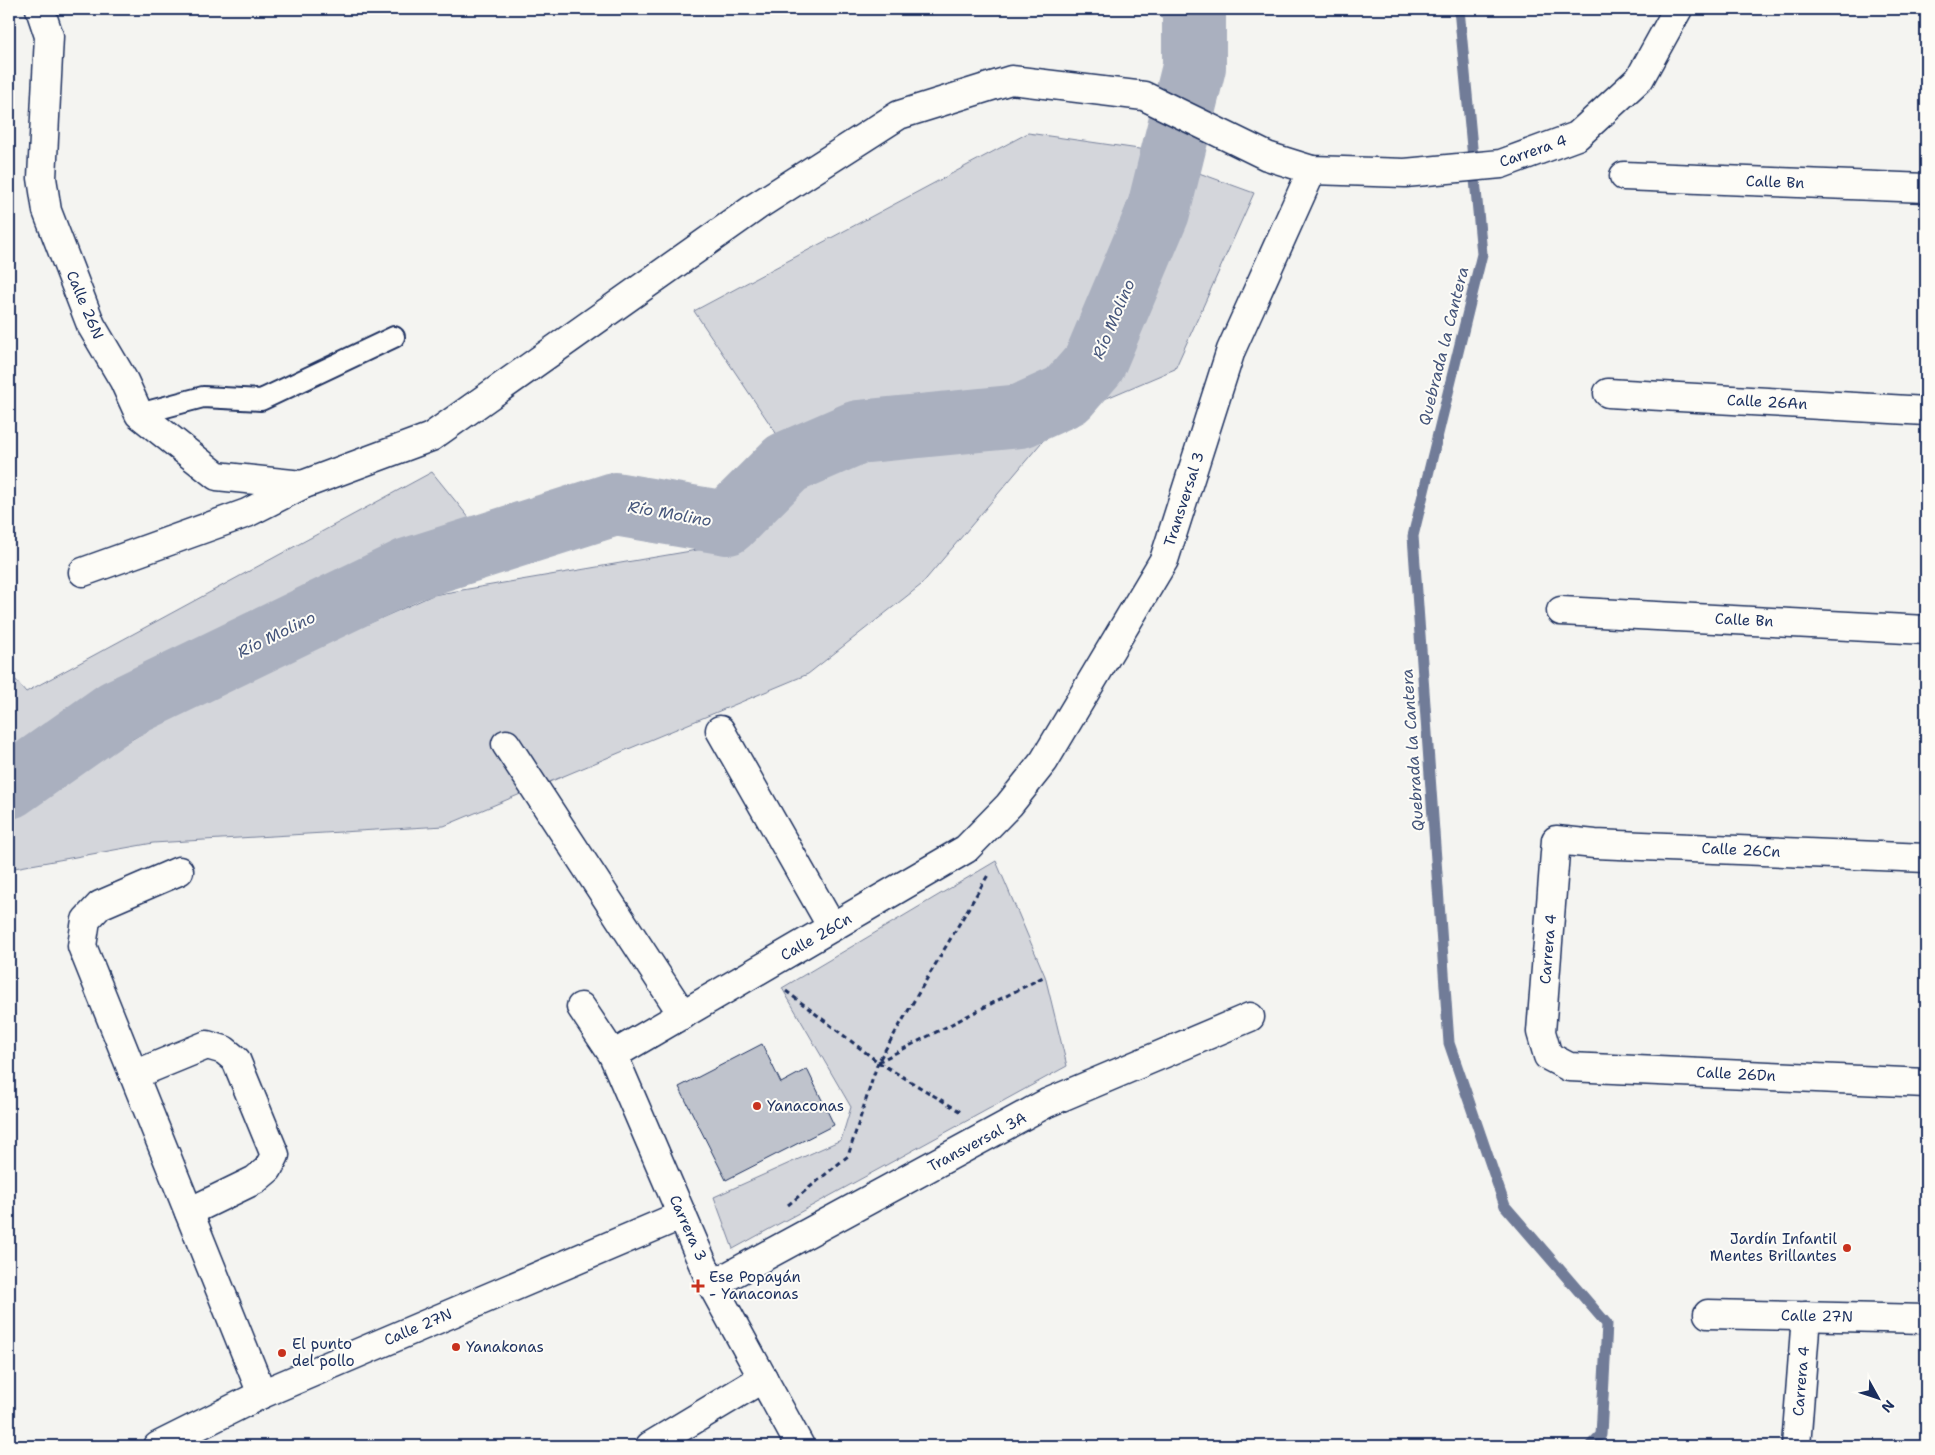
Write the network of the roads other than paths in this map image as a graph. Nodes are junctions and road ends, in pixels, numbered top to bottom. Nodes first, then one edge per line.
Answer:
1 (40, 9) edge
2 (1678, 9) edge
3 (1312, 170) junction
4 (1624, 176) dead end
5 (1926, 188) edge
6 (394, 337) dead end
7 (1608, 393) dead end
8 (1926, 411) edge
9 (140, 414) junction
10 (302, 485) junction
11 (83, 572) dead end
12 (1561, 610) dead end
13 (1926, 630) edge
14 (720, 730) dead end
15 (506, 744) dead end
16 (1009, 805) joint
17 (1556, 840) joint
18 (1926, 858) edge
19 (180, 871) dead end
20 (832, 928) junction
21 (582, 1007) dead end
22 (683, 1015) junction
23 (1250, 1016) dead end
24 (613, 1055) junction
25 (1548, 1056) joint
26 (134, 1075) junction
27 (1926, 1083) edge
28 (189, 1212) junction
29 (682, 1215) junction
30 (712, 1285) junction
31 (1708, 1314) dead end
32 (1806, 1316) junction
33 (1926, 1319) edge
34 (764, 1378) junction
35 (262, 1394) junction
36 (158, 1446) edge
37 (650, 1446) edge
38 (800, 1446) edge
39 (1796, 1446) edge

1 - 9 street, Calle 26N
2 - 3 street, Carrera 4
3 - 10 street, Carrera 4
3 - 16 street, Transversal 3
4 - 5 street, Calle Bn
6 - 9 lane
7 - 8 street, Calle 26An
9 - 10 street, Calle 26N
10 - 11 street, Carrera 4
12 - 13 street, Calle Bn
14 - 20 street
15 - 22 street
16 - 20 street, Calle 26Cn
17 - 18 street, Calle 26Cn
17 - 25 street, Carrera 4
19 - 26 street
20 - 22 street, Calle 26Cn
21 - 24 street, Carrera 3
22 - 24 street, Calle 26Cn
23 - 30 street, Transversal 3A
24 - 29 street, Carrera 3
25 - 27 street, Calle 26Dn
26 - 28 street
26 - 28 street
28 - 35 street
29 - 30 street, Carrera 3
29 - 35 street, Calle 27N
30 - 34 street, Carrera 3
31 - 32 street, Calle 27N
32 - 33 street, Calle 27N
32 - 39 street, Carrera 4
34 - 37 street
34 - 38 street, Carrera 3
35 - 36 street, Calle 27N

